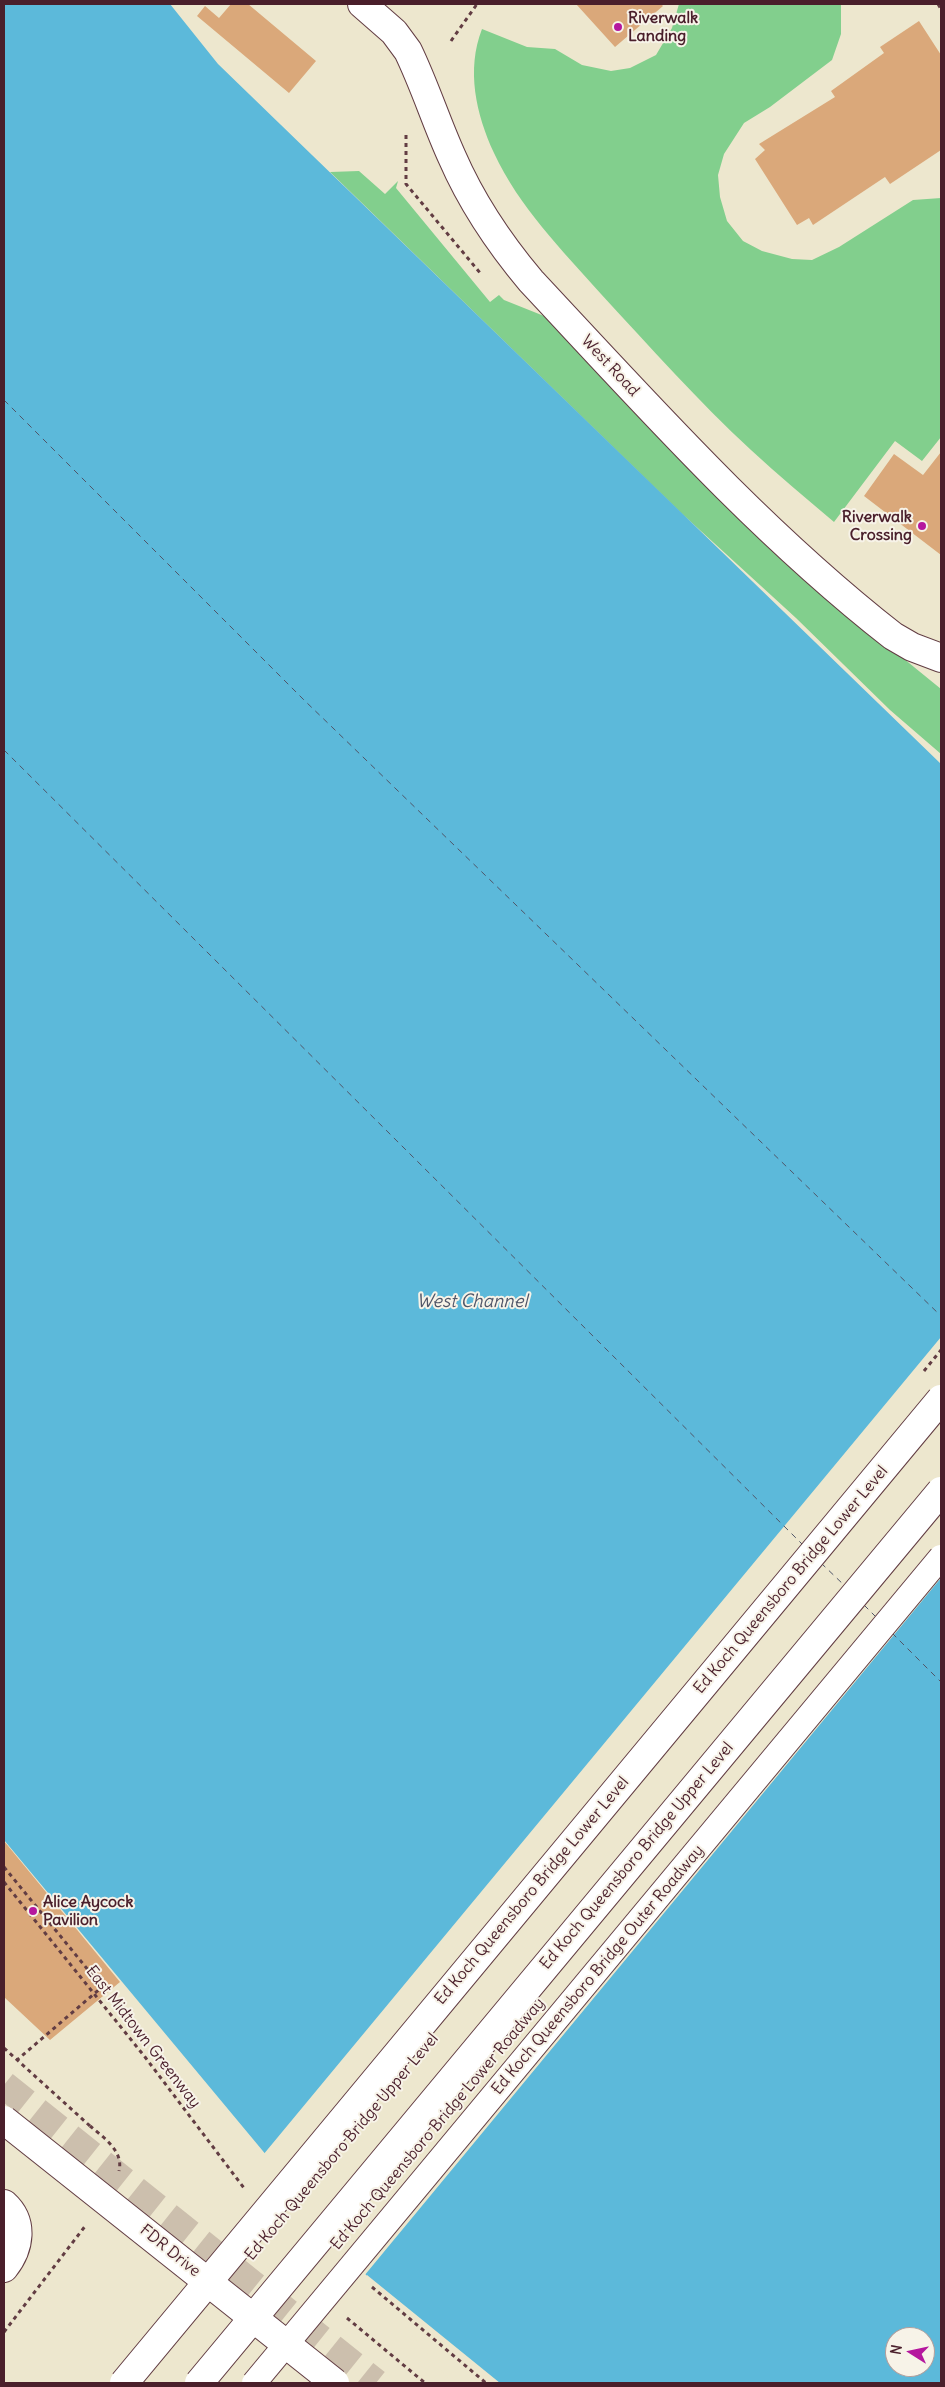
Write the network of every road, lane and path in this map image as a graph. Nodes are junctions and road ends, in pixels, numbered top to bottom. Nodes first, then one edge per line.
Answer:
1 (362, 4) edge
2 (477, 4) edge
3 (938, 4) edge
4 (941, 9) edge
5 (451, 40) dead end
6 (406, 131) dead end
7 (484, 278) dead end
8 (941, 658) edge
9 (941, 1400) edge
10 (941, 1427) edge
11 (941, 1491) edge
12 (941, 1518) edge
13 (941, 1556) edge
14 (4, 1867) edge
15 (4, 1882) edge
16 (4, 2048) edge
17 (18, 2060) junction
18 (4, 2120) edge
19 (117, 2175) dead end
20 (249, 2195) dead end
21 (4, 2204) edge
22 (91, 2219) dead end
23 (4, 2268) edge
24 (370, 2285) dead end
25 (346, 2317) dead end
26 (4, 2332) edge
27 (124, 2383) edge
28 (146, 2383) edge
29 (199, 2383) edge
30 (222, 2383) edge
31 (254, 2383) edge
32 (335, 2383) edge
33 (425, 2383) edge
34 (486, 2383) edge

1 - 8 main road, West Road
2 - 5 path
3 - 4 path
6 - 7 path
9 - 27 main road, Ed Koch Queensboro Bridge Lower Level, bridge
10 - 28 main road, Ed Koch Queensboro Bridge Upper Level
11 - 29 main road, Ed Koch Queensboro Bridge Upper Level, bridge
12 - 30 main road, Ed Koch Queensboro Bridge Lower Roadway
13 - 31 street, Ed Koch Queensboro Bridge Outer Roadway, bridge
14 - 17 path, bridge
15 - 20 path, East Midtown Greenway
16 - 17 path
17 - 19 path, bridge
18 - 32 main road, FDR Drive, bridge
21 - 23 main road
22 - 26 path, bridge
24 - 34 path
25 - 33 path

